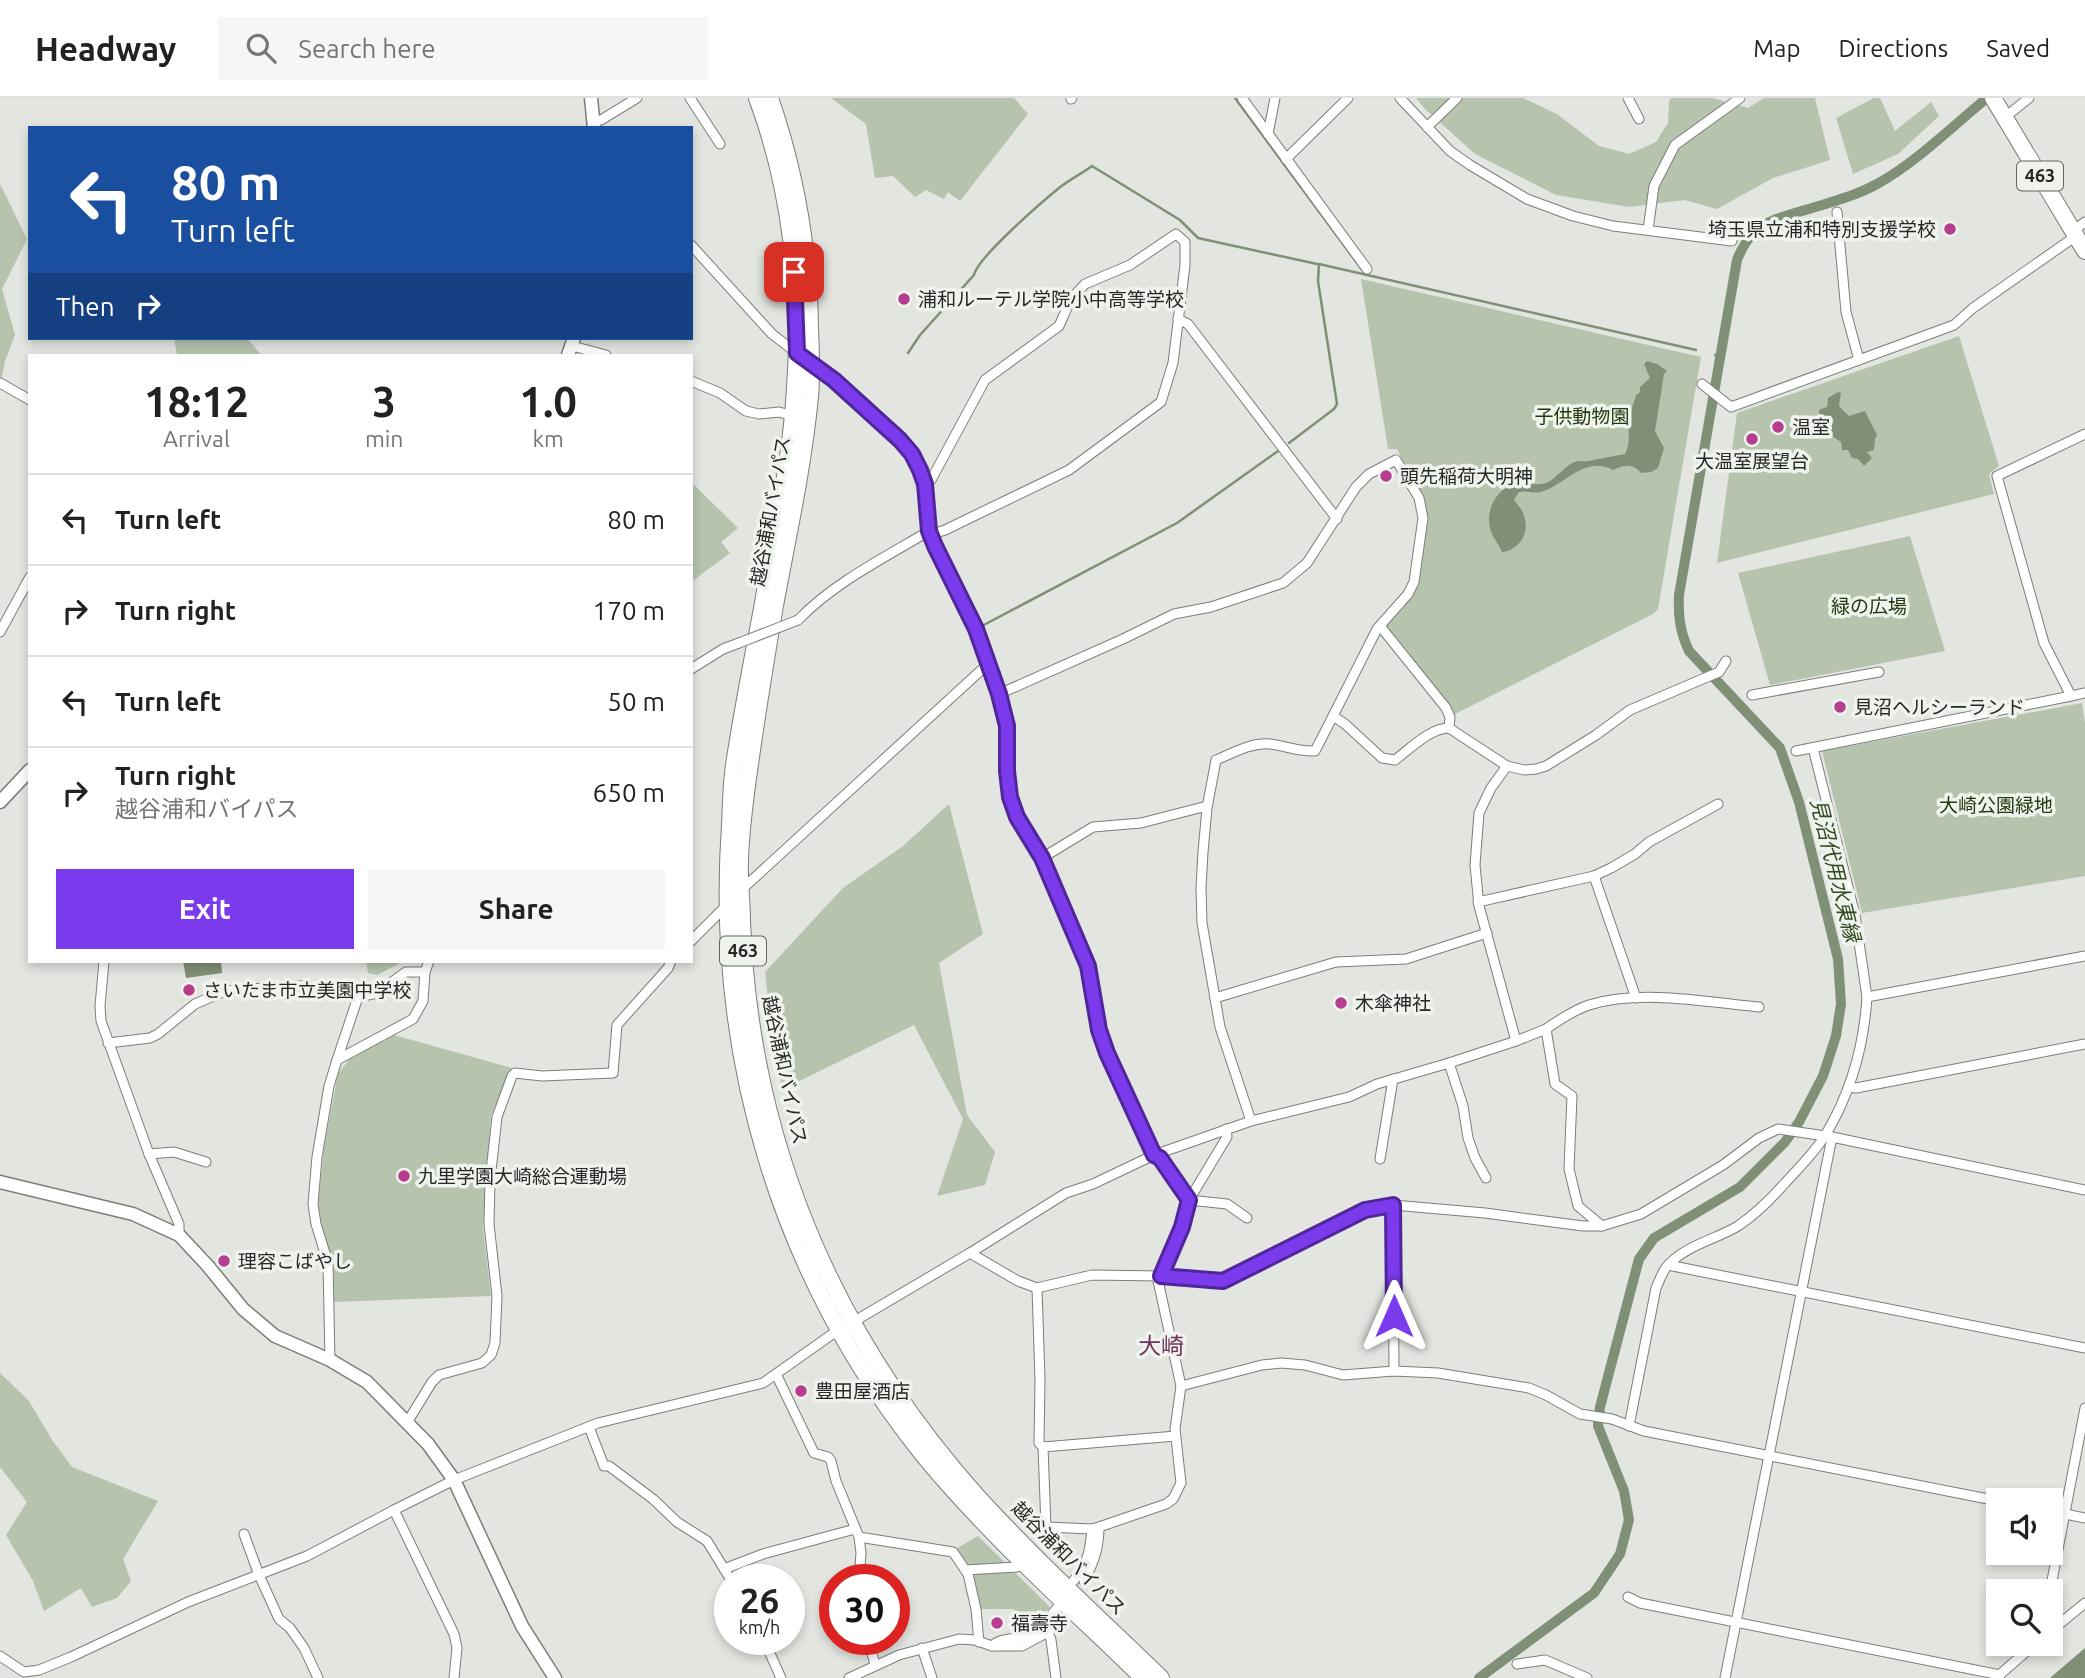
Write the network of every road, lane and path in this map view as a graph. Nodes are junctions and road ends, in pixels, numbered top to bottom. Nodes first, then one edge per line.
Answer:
1 (592, 98) edge
2 (637, 98) edge
3 (690, 98) edge
4 (757, 98) edge
5 (770, 98) edge
6 (1241, 98) edge
7 (1275, 98) edge
8 (1348, 98) edge
9 (1400, 98) edge
10 (1457, 98) edge
11 (1628, 98) edge
12 (1740, 98) edge
13 (2029, 98) edge
14 (1994, 100) edge
15 (2004, 118) junction
16 (1639, 119) dead end
17 (599, 124) edge
18 (1427, 127) junction
19 (1268, 134) junction
20 (720, 144) dead end
21 (1286, 159) junction
22 (1837, 212) dead end
23 (1648, 230) junction
24 (2078, 230) edge
25 (1732, 241) dead end
26 (693, 247) edge
27 (2085, 251) edge
28 (1367, 269) dead end
29 (1178, 319) junction
30 (571, 346) edge
31 (797, 353) junction
32 (602, 354) edge
33 (1859, 360) junction
34 (811, 364) junction
35 (693, 382) edge
36 (0, 383) edge
37 (1702, 384) dead end
38 (28, 399) edge
39 (793, 416) junction
40 (2085, 434) edge
41 (925, 484) junction
42 (1337, 519) junction
43 (930, 533) junction
44 (28, 581) edge
45 (0, 609) edge
46 (13, 609) junction
47 (1380, 626) junction
48 (0, 632) edge
49 (1726, 661) dead end
50 (989, 663) junction
51 (693, 668) edge
52 (1879, 672) dead end
53 (2085, 693) edge
54 (999, 694) junction
55 (1752, 695) dead end
56 (2071, 696) junction
57 (1332, 716) junction
58 (1449, 728) junction
59 (1813, 748) junction
60 (1796, 751) dead end
61 (1507, 766) junction
62 (28, 772) edge
63 (0, 802) edge
64 (1718, 804) dead end
65 (1207, 806) junction
66 (1042, 858) junction
67 (1594, 876) junction
68 (741, 891) junction
69 (1478, 902) junction
70 (726, 905) junction
71 (1487, 933) junction
72 (693, 940) edge
73 (2085, 956) edge
74 (104, 963) edge
75 (428, 963) edge
76 (670, 963) edge
77 (425, 972) junction
78 (358, 997) junction
79 (1867, 997) junction
80 (1215, 998) junction
81 (1636, 998) junction
82 (1759, 1007) dead end
83 (1546, 1029) junction
84 (1516, 1041) junction
85 (108, 1043) junction
86 (2085, 1044) edge
87 (337, 1060) junction
88 (1449, 1063) junction
89 (1393, 1079) junction
90 (1849, 1087) junction
91 (1251, 1121) junction
92 (1226, 1129) junction
93 (1829, 1136) junction
94 (149, 1154) junction
95 (1154, 1155) junction
96 (1380, 1159) dead end
97 (206, 1162) dead end
98 (1486, 1178) dead end
99 (0, 1182) edge
100 (2085, 1190) edge
101 (1189, 1200) junction
102 (1393, 1205) junction
103 (1247, 1217) dead end
104 (1602, 1226) junction
105 (179, 1235) junction
106 (970, 1253) junction
107 (1669, 1264) junction
108 (1159, 1276) junction
109 (1037, 1288) junction
110 (1801, 1291) junction
111 (846, 1326) junction
112 (2085, 1348) edge
113 (330, 1360) junction
114 (1394, 1371) junction
115 (776, 1374) junction
116 (1181, 1386) junction
117 (2085, 1408) edge
118 (408, 1421) junction
119 (1629, 1426) junction
120 (589, 1427) junction
121 (1176, 1436) junction
122 (1043, 1447) junction
123 (1768, 1455) junction
124 (454, 1480) junction
125 (1986, 1499) edge
126 (394, 1510) junction
127 (2064, 1514) junction
128 (2085, 1518) edge
129 (1096, 1528) junction
130 (857, 1533) junction
131 (244, 1534) dead end
132 (721, 1564) edge
133 (737, 1564) edge
134 (860, 1564) edge
135 (1017, 1567) dead end
136 (965, 1570) junction
137 (259, 1575) junction
138 (2052, 1579) edge
139 (1084, 1581) dead end
140 (1065, 1594) junction
141 (1628, 1597) dead end
142 (2085, 1602) edge
143 (1060, 1617) dead end
144 (1736, 1621) junction
145 (2063, 1621) edge
146 (1048, 1632) junction
147 (979, 1642) junction
148 (992, 1646) junction
149 (922, 1648) junction
150 (771, 1655) edge
151 (872, 1655) edge
152 (0, 1656) edge
153 (2021, 1656) edge
154 (875, 1664) junction
155 (1517, 1664) dead end
156 (22, 1675) edge
157 (1998, 1677) edge
158 (318, 1678) edge
159 (454, 1678) edge
160 (555, 1678) edge
161 (781, 1678) edge
162 (849, 1678) edge
163 (932, 1678) edge
164 (1056, 1678) edge
165 (1143, 1678) edge
166 (1161, 1678) edge
167 (1587, 1678) edge
168 (1725, 1678) edge

1 - 17 street
2 - 17 street
3 - 20 street
4 - 31 highway, 越谷浦和バイパス / 463
5 - 34 highway, 越谷浦和バイパス / 463
6 - 19 street
7 - 19 street
8 - 21 street
9 - 18 street
10 - 18 street
11 - 16 street
12 - 23 street
13 - 15 street
14 - 15 highway, 463
15 - 24 highway, 463
18 - 23 street
19 - 21 street
21 - 28 street
22 - 33 street
23 - 25 street
24 - 27 highway, 463
24 - 33 street
26 - 31 street
29 - 41 street
29 - 42 street
29 - 43 street
30 - 32 street
31 - 34 street
31 - 39 highway, 越谷浦和バイパス / 463
33 - 37 street
34 - 41 street
34 - 68 highway, 越谷浦和バイパス / 463
35 - 39 street
36 - 38 street
39 - 70 highway, 越谷浦和バイパス / 463
40 - 56 street
41 - 43 street
42 - 47 street
42 - 54 street
43 - 50 street
43 - 51 street, bridge
44 - 46 street
45 - 46 street
46 - 48 street
47 - 57 street
47 - 58 street
49 - 61 street
50 - 54 street
50 - 68 street
52 - 55 street
53 - 56 street
54 - 66 street
56 - 59 street
57 - 58 street
57 - 65 street
58 - 61 street
59 - 60 street
59 - 79 street
61 - 69 street
62 - 63 street
64 - 67 street
65 - 66 street
65 - 80 street
66 - 95 street
67 - 69 street
67 - 81 street
68 - 70 street
68 - 111 highway, 越谷浦和バイパス / 463
69 - 71 street
70 - 72 street
70 - 111 highway, 越谷浦和バイパス / 463
71 - 80 street
71 - 84 street
73 - 79 street
74 - 85 street
75 - 77 street
76 - 118 street
77 - 78 street
77 - 87 street
78 - 85 street
78 - 87 street
79 - 90 street
80 - 91 street
81 - 82 street
81 - 83 street
83 - 84 street
83 - 104 street
84 - 88 street
85 - 94 street
86 - 90 street
87 - 113 street
88 - 89 street
88 - 98 street
89 - 91 street
89 - 96 street
90 - 93 street
91 - 92 street
92 - 95 street
92 - 101 street
93 - 100 street
93 - 104 street
93 - 107 street
93 - 110 street
94 - 97 street
94 - 105 street
95 - 101 street
95 - 106 street
99 - 105 street
101 - 103 street
101 - 108 street
102 - 104 street
102 - 108 street
102 - 114 street
105 - 113 street
106 - 109 street
106 - 111 street
107 - 110 street
107 - 119 street
108 - 109 street
108 - 116 street
109 - 122 street
110 - 112 street
110 - 123 street
111 - 115 street
111 - 140 highway, 越谷浦和バイパス / 463
113 - 118 street
114 - 116 street
114 - 119 street
115 - 120 street
115 - 130 street
116 - 121 street
117 - 127 street
118 - 124 street
119 - 123 street
120 - 124 street
120 - 132 street
121 - 122 street
121 - 129 street
122 - 129 street
123 - 125 street
123 - 144 street
124 - 126 street
124 - 160 street
126 - 137 street
126 - 159 street
127 - 128 street
127 - 138 street
129 - 139 street
129 - 140 street
130 - 133 street
130 - 134 street
130 - 136 street
131 - 137 street
135 - 136 street
136 - 147 street
137 - 156 street
137 - 158 street
140 - 148 street
140 - 165 highway, 越谷浦和バイパス / 463
140 - 166 highway, 越谷浦和バイパス / 463
141 - 144 street
142 - 145 street
143 - 146 street
144 - 157 street
144 - 168 street
146 - 148 street
146 - 164 street
147 - 148 street
147 - 149 street
149 - 154 street
149 - 163 street
150 - 161 street
151 - 154 street
152 - 156 street
153 - 157 street
154 - 162 street
155 - 167 street

